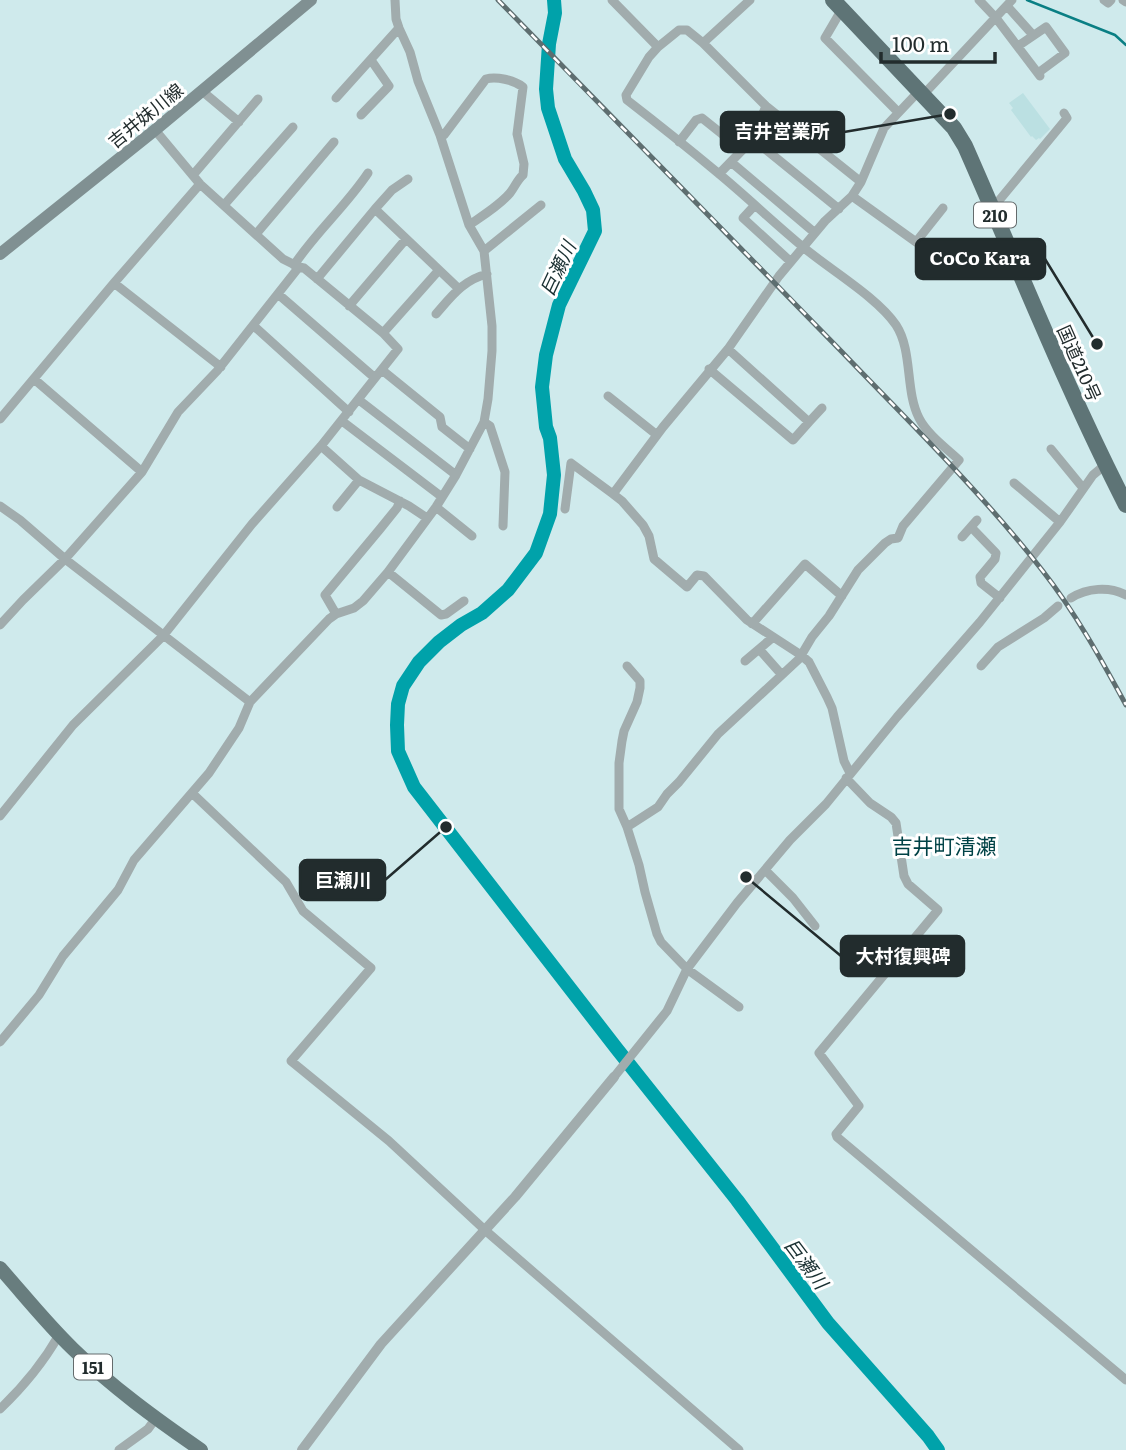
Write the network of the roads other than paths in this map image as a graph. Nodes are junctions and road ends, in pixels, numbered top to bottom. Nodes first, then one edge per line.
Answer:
1 (311, 0) edge
2 (395, 0) edge
3 (612, 0) edge
4 (750, 0) edge
5 (979, 0) edge
6 (1104, 0) edge
7 (1111, 0) edge
8 (1010, 3) edge
9 (837, 5) edge
10 (996, 18) junction
11 (399, 29) junction
12 (1033, 36) junction
13 (703, 43) junction
14 (1018, 46) junction
15 (658, 47) junction
16 (371, 60) junction
17 (202, 91) junction
18 (922, 92) junction
19 (336, 98) dead end
20 (258, 99) dead end
21 (766, 106) junction
22 (898, 113) junction
23 (1064, 113) dead end
24 (361, 115) dead end
25 (239, 122) junction
26 (293, 127) dead end
27 (155, 130) junction
28 (440, 135) junction
29 (752, 139) junction
30 (334, 142) dead end
31 (679, 142) junction
32 (743, 150) junction
33 (731, 162) junction
34 (368, 173) dead end
35 (719, 174) junction
36 (193, 175) junction
37 (408, 179) dead end
38 (860, 182) junction
39 (200, 184) junction
40 (852, 196) junction
41 (224, 205) junction
42 (541, 205) dead end
43 (755, 205) junction
44 (943, 208) dead end
45 (375, 209) junction
46 (839, 209) junction
47 (992, 209) junction
48 (469, 225) junction
49 (815, 233) junction
50 (256, 234) junction
51 (406, 239) junction
52 (803, 247) junction
53 (484, 251) junction
54 (0, 254) edge
55 (791, 262) junction
56 (296, 266) junction
57 (439, 270) junction
58 (487, 274) junction
59 (317, 279) junction
60 (114, 283) junction
61 (458, 288) junction
62 (278, 294) junction
63 (349, 306) junction
64 (436, 314) dead end
65 (254, 326) junction
66 (383, 333) junction
67 (727, 349) junction
68 (221, 367) junction
69 (709, 369) junction
70 (382, 370) junction
71 (375, 378) junction
72 (34, 379) junction
73 (608, 396) dead end
74 (359, 400) junction
75 (822, 408) dead end
76 (349, 412) junction
77 (0, 419) edge
78 (342, 421) junction
79 (484, 422) junction
80 (809, 422) junction
81 (657, 435) junction
82 (321, 446) junction
83 (470, 449) junction
84 (1051, 449) dead end
85 (1105, 465) junction
86 (142, 472) junction
87 (456, 475) junction
88 (359, 480) junction
89 (1014, 483) dead end
90 (1083, 488) junction
91 (613, 494) junction
92 (442, 497) junction
93 (400, 501) junction
94 (1126, 505) edge
95 (0, 506) edge
96 (337, 507) dead end
97 (436, 507) junction
98 (565, 509) dead end
99 (427, 518) junction
100 (1060, 522) junction
101 (503, 526) dead end
102 (472, 536) dead end
103 (962, 537) dead end
104 (65, 559) junction
105 (388, 572) junction
106 (1126, 595) edge
107 (842, 596) junction
108 (1071, 597) dead end
109 (1000, 598) junction
110 (464, 601) dead end
111 (1058, 607) dead end
112 (336, 614) junction
113 (752, 624) junction
114 (0, 625) edge
115 (163, 636) junction
116 (772, 638) junction
117 (760, 649) junction
118 (804, 657) junction
119 (746, 661) dead end
120 (627, 666) dead end
121 (981, 666) dead end
122 (782, 675) junction
123 (250, 702) junction
124 (848, 776) junction
125 (192, 793) junction
126 (0, 816) edge
127 (627, 827) junction
128 (765, 870) junction
129 (815, 926) dead end
130 (687, 969) junction
131 (739, 1007) dead end
132 (0, 1042) edge
133 (614, 1077) joint
134 (486, 1231) junction
135 (0, 1268) edge
136 (60, 1335) junction
137 (1126, 1380) edge
138 (0, 1409) edge
139 (156, 1418) junction
140 (119, 1450) edge
141 (201, 1450) edge
142 (302, 1450) edge
143 (739, 1450) edge

1 - 17 main road, 吉井妹川線
2 - 11 street
3 - 15 street
4 - 13 street
5 - 10 street
6 - 7 street
8 - 10 street
8 - 12 street
9 - 18 highway, 国道210号 / 210
9 - 22 street
10 - 14 street
10 - 18 street
11 - 16 street
11 - 28 street
12 - 14 street
12 - 14 street
13 - 15 street
13 - 21 street
15 - 31 street
16 - 19 street
16 - 24 street
17 - 25 street
17 - 27 main road, 吉井妹川線
18 - 22 street
18 - 47 highway, 国道210号 / 210
20 - 25 street
21 - 29 street
21 - 38 street
22 - 38 street
23 - 47 street
25 - 36 street
26 - 41 street
27 - 36 street
27 - 54 main road, 吉井妹川線
28 - 48 street
28 - 48 street
29 - 32 street
29 - 46 street
30 - 50 street
31 - 32 street
31 - 35 street
32 - 33 street
33 - 35 street
33 - 49 street
34 - 56 street
35 - 43 street
36 - 39 street
37 - 45 street
38 - 40 street
39 - 41 street
39 - 60 street
40 - 44 street
40 - 46 street
41 - 50 street
42 - 53 street
43 - 52 street
43 - 55 street
45 - 51 street
45 - 59 street
46 - 49 street
47 - 85 highway, 国道210号 / 210
48 - 53 street
49 - 52 street
50 - 56 street
51 - 57 street
51 - 63 street
52 - 55 street
52 - 107 street
53 - 58 street
55 - 67 street
56 - 59 street
56 - 62 street
57 - 61 street
57 - 66 street
58 - 61 street
58 - 79 street
59 - 63 street
60 - 68 street
60 - 72 street
61 - 64 street
62 - 65 street
62 - 71 street
63 - 66 street
65 - 68 street
65 - 76 street
66 - 70 street
67 - 69 street
67 - 80 street
68 - 86 street
69 - 80 street
69 - 81 street
70 - 71 street
70 - 83 street
71 - 74 street
72 - 77 street
72 - 86 street
73 - 81 street
74 - 76 street
74 - 87 street
75 - 80 street
76 - 78 street
78 - 82 street
78 - 92 street
79 - 83 street
79 - 101 street
81 - 91 street
82 - 88 street
82 - 115 street
83 - 87 street
84 - 90 street
85 - 90 street
85 - 94 highway, 国道210号 / 210
86 - 104 street
87 - 92 street
88 - 93 street
88 - 96 street
89 - 100 street
90 - 100 street
91 - 98 street
91 - 113 street
92 - 97 street
93 - 99 street
93 - 112 street
95 - 104 street
97 - 99 street
97 - 102 street
99 - 105 street
100 - 109 street
103 - 109 street
104 - 114 street
104 - 115 street
105 - 110 street
105 - 112 street
106 - 108 street
107 - 113 street
107 - 118 street
109 - 124 street
111 - 121 street
112 - 123 street
113 - 116 street
115 - 123 street
115 - 126 street
116 - 117 street
116 - 118 street
117 - 119 street
117 - 122 street
118 - 122 street
118 - 124 street
120 - 127 street
122 - 127 street
123 - 125 street
124 - 128 street
124 - 137 street
125 - 132 street
125 - 134 street
127 - 130 street
128 - 129 street
128 - 130 street
130 - 131 street
130 - 133 street
133 - 134 street
134 - 142 street
134 - 143 street
135 - 136 main road, 151
136 - 138 street
136 - 139 main road, 151
139 - 140 street
139 - 141 main road, 151

